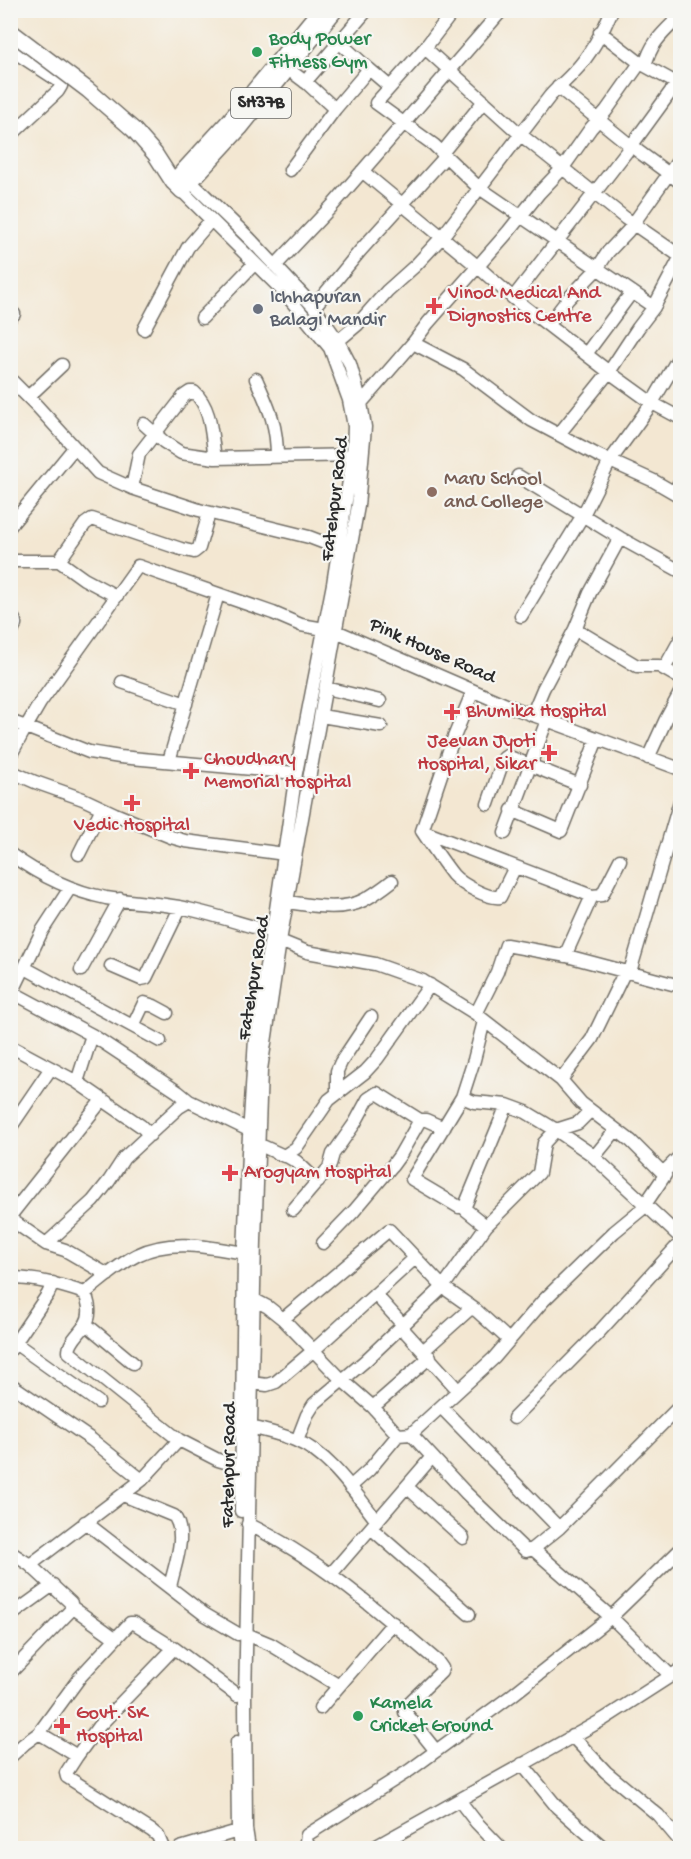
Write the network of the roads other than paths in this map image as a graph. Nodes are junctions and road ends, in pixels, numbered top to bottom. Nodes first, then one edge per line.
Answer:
1 (320, 10) edge
2 (335, 10) edge
3 (367, 10) edge
4 (454, 10) edge
5 (502, 10) edge
6 (612, 10) edge
7 (679, 21) edge
8 (10, 32) edge
9 (600, 32) junction
10 (340, 43) junction
11 (426, 48) junction
12 (10, 49) edge
13 (71, 64) dead end
14 (643, 65) junction
15 (288, 69) junction
16 (369, 69) junction
17 (450, 70) junction
18 (59, 81) junction
19 (305, 82) junction
20 (679, 84) edge
21 (390, 87) junction
22 (558, 87) junction
23 (484, 101) junction
24 (335, 109) junction
25 (599, 119) junction
26 (404, 124) junction
27 (521, 135) junction
28 (10, 136) edge
29 (631, 146) junction
30 (444, 155) junction
31 (681, 158) edge
32 (562, 169) junction
33 (290, 170) dead end
34 (362, 171) junction
35 (669, 173) junction
36 (182, 182) junction
37 (681, 182) edge
38 (478, 187) junction
39 (593, 194) junction
40 (403, 205) junction
41 (519, 216) junction
42 (211, 220) junction
43 (633, 224) junction
44 (442, 237) junction
45 (557, 241) junction
46 (681, 257) edge
47 (255, 263) junction
48 (275, 266) junction
49 (477, 266) junction
50 (597, 269) junction
51 (632, 292) junction
52 (513, 298) junction
53 (314, 307) junction
54 (654, 307) junction
55 (202, 318) dead end
56 (548, 325) junction
57 (144, 329) dead end
58 (338, 341) junction
59 (413, 343) junction
60 (586, 354) junction
61 (681, 356) edge
62 (62, 365) dead end
63 (609, 372) junction
64 (256, 379) dead end
65 (10, 380) edge
66 (28, 397) junction
67 (362, 403) junction
68 (652, 403) junction
69 (681, 418) edge
70 (144, 424) dead end
71 (155, 434) junction
72 (559, 434) junction
73 (74, 448) junction
74 (358, 455) junction
75 (277, 457) junction
76 (215, 458) junction
77 (610, 461) junction
78 (518, 476) dead end
79 (132, 488) junction
80 (678, 490) edge
81 (209, 513) junction
82 (583, 515) junction
83 (10, 526) edge
84 (620, 538) junction
85 (344, 550) junction
86 (10, 561) edge
87 (59, 561) junction
88 (681, 571) edge
89 (218, 594) junction
90 (116, 596) junction
91 (10, 616) edge
92 (521, 616) dead end
93 (575, 629) junction
94 (330, 630) junction
95 (10, 634) edge
96 (681, 640) edge
97 (664, 669) junction
98 (681, 678) edge
99 (122, 682) dead end
100 (326, 688) junction
101 (473, 691) junction
102 (681, 693) edge
103 (380, 701) dead end
104 (186, 704) junction
105 (532, 715) junction
106 (321, 716) junction
107 (547, 720) junction
108 (10, 721) edge
109 (381, 726) dead end
110 (26, 727) junction
111 (597, 739) junction
112 (10, 756) edge
113 (648, 758) junction
114 (169, 761) junction
115 (530, 766) junction
116 (681, 769) edge
117 (10, 771) edge
118 (296, 773) junction
119 (580, 785) junction
120 (681, 801) edge
121 (488, 804) dead end
122 (102, 808) junction
123 (513, 810) junction
124 (422, 831) junction
125 (505, 833) dead end
126 (10, 854) edge
127 (79, 854) dead end
128 (285, 854) junction
129 (620, 861) dead end
130 (515, 867) junction
131 (392, 882) dead end
132 (70, 888) junction
133 (592, 896) junction
134 (120, 899) junction
135 (287, 902) junction
136 (180, 908) junction
137 (276, 937) junction
138 (565, 956) junction
139 (111, 966) dead end
140 (25, 968) junction
141 (81, 970) dead end
142 (627, 971) junction
143 (680, 983) edge
144 (430, 985) junction
145 (12, 991) edge
146 (167, 1013) dead end
147 (371, 1017) dead end
148 (480, 1018) junction
149 (133, 1026) junction
150 (92, 1035) junction
151 (160, 1041) dead end
152 (10, 1046) edge
153 (51, 1068) junction
154 (561, 1080) junction
155 (77, 1082) junction
156 (337, 1093) junction
157 (462, 1097) junction
158 (102, 1101) junction
159 (189, 1101) junction
160 (507, 1105) junction
161 (591, 1111) junction
162 (420, 1120) junction
163 (10, 1128) edge
164 (444, 1128) junction
165 (556, 1130) junction
166 (616, 1130) junction
167 (150, 1135) junction
168 (255, 1136) junction
169 (285, 1155) junction
170 (681, 1156) edge
171 (594, 1157) junction
172 (663, 1173) junction
173 (318, 1182) junction
174 (645, 1204) junction
175 (465, 1206) junction
176 (292, 1210) dead end
177 (10, 1218) edge
178 (486, 1226) junction
179 (681, 1236) edge
180 (323, 1243) dead end
181 (681, 1243) edge
182 (46, 1244) junction
183 (249, 1254) junction
184 (415, 1258) junction
185 (108, 1275) junction
186 (10, 1278) edge
187 (53, 1283) junction
188 (443, 1287) junction
189 (85, 1293) junction
190 (375, 1294) junction
191 (253, 1299) junction
192 (477, 1311) junction
193 (283, 1319) junction
194 (86, 1324) junction
195 (403, 1327) junction
196 (509, 1340) junction
197 (13, 1346) edge
198 (314, 1350) junction
199 (426, 1354) junction
200 (132, 1363) dead end
201 (342, 1380) junction
202 (252, 1383) junction
203 (10, 1384) edge
204 (458, 1389) junction
205 (98, 1402) dead end
206 (681, 1406) edge
207 (373, 1407) junction
208 (441, 1407) junction
209 (514, 1418) dead end
210 (250, 1427) junction
211 (404, 1434) junction
212 (179, 1440) junction
213 (297, 1441) junction
214 (432, 1457) junction
215 (242, 1467) junction
216 (142, 1480) junction
217 (407, 1487) junction
218 (350, 1488) junction
219 (246, 1492) junction
220 (123, 1495) junction
221 (85, 1522) junction
222 (248, 1524) junction
223 (374, 1525) junction
224 (559, 1528) junction
225 (463, 1538) dead end
226 (533, 1549) junction
227 (681, 1550) edge
228 (11, 1552) edge
229 (30, 1565) junction
230 (331, 1574) junction
231 (53, 1586) junction
232 (170, 1587) junction
233 (72, 1607) junction
234 (469, 1614) dead end
235 (10, 1616) edge
236 (611, 1617) junction
237 (393, 1623) junction
238 (242, 1634) junction
239 (115, 1638) junction
240 (174, 1648) junction
241 (10, 1673) edge
242 (676, 1673) edge
243 (339, 1686) junction
244 (237, 1695) junction
245 (320, 1708) dead end
246 (39, 1733) junction
247 (572, 1736) junction
248 (436, 1751) junction
249 (76, 1756) junction
250 (10, 1757) edge
251 (522, 1764) junction
252 (459, 1800) junction
253 (238, 1831) junction
254 (681, 1843) edge
255 (492, 1846) edge
256 (163, 1848) edge
257 (180, 1848) edge
258 (240, 1848) edge
259 (249, 1848) edge
260 (310, 1848) edge
261 (373, 1848) edge
262 (604, 1848) edge
263 (676, 1848) edge

1 - 36 main road, SH37B
2 - 15 main road, SH37B
3 - 10 street
4 - 11 street
5 - 17 street
6 - 9 street
7 - 14 street
8 - 36 main road, bridge
9 - 14 street
9 - 22 street
10 - 16 street
10 - 19 street
11 - 17 street
11 - 21 street
12 - 18 street
13 - 18 street
14 - 20 street
14 - 25 street
15 - 19 street
15 - 36 main road, SH37B
16 - 21 street
16 - 24 street
17 - 23 street
17 - 26 street
18 - 28 street
19 - 24 street
20 - 29 street
21 - 26 street
22 - 25 street
22 - 27 street
23 - 27 street
23 - 30 street
24 - 33 street
25 - 29 street
25 - 32 street
26 - 30 street
26 - 34 street
27 - 32 street
27 - 38 street
29 - 35 street
29 - 39 street
30 - 38 street
30 - 40 street
31 - 35 street
32 - 39 street
32 - 41 street
34 - 40 street
34 - 48 street
35 - 37 street
35 - 43 street
36 - 42 street
36 - 48 street, Fatehpur Road
38 - 41 street
38 - 44 street
39 - 43 street
39 - 45 street
40 - 44 street
40 - 53 street
41 - 45 street
41 - 49 street
42 - 47 street
42 - 57 street
43 - 46 street
43 - 50 street
44 - 49 street
44 - 58 street
45 - 50 street
45 - 52 street
46 - 54 street
47 - 55 street
47 - 74 street
48 - 53 street, Fatehpur Road
49 - 52 street
49 - 59 street
50 - 51 street
50 - 56 street
51 - 54 street
51 - 60 street
52 - 56 street
53 - 58 street, Fatehpur Road
54 - 63 street
56 - 60 street
58 - 67 street, Fatehpur Road
59 - 67 street
59 - 72 street
60 - 63 street
61 - 68 street
62 - 66 street
63 - 68 street
63 - 72 street
64 - 75 street
65 - 66 street
66 - 73 street
67 - 74 street, Fatehpur Road
68 - 69 street
68 - 77 street
70 - 71 street
71 - 76 street
71 - 76 street
71 - 79 street
72 - 77 street
73 - 79 street
73 - 83 street
74 - 75 street
74 - 85 street, Fatehpur Road
75 - 76 street
77 - 80 street
77 - 82 street
78 - 82 street
79 - 81 street
81 - 85 street
81 - 87 street
82 - 84 street
82 - 92 street
84 - 88 street
84 - 93 street
85 - 94 street, Fatehpur Road
86 - 87 street
87 - 90 street
89 - 90 street, Pink House Road
89 - 94 street, Pink House Road
89 - 104 street
90 - 110 street
91 - 95 street
93 - 97 street
93 - 105 street
94 - 100 street, Fatehpur Road
94 - 101 street, Pink House Road
94 - 118 street
96 - 97 street
97 - 98 street
99 - 104 street
100 - 103 street
100 - 106 street, Fatehpur Road
101 - 105 street, Pink House Road
101 - 124 street
102 - 113 street
104 - 114 street
105 - 107 street, Pink House Road
106 - 109 street
106 - 135 street, Fatehpur Road
107 - 111 street, Pink House Road
107 - 115 street
108 - 110 street
110 - 112 street
110 - 114 street
111 - 113 street, Pink House Road
111 - 119 street
113 - 116 street, Pink House Road
114 - 118 street
115 - 119 street
115 - 121 street
115 - 123 street
117 - 122 street
118 - 128 street
119 - 123 street
120 - 142 street
122 - 127 street
122 - 128 street
123 - 125 street
124 - 130 street
124 - 130 street
126 - 132 street
128 - 137 street
129 - 133 street
130 - 133 street
131 - 135 street
132 - 134 street
132 - 140 street
133 - 138 street
134 - 136 street
134 - 141 street
135 - 137 street, Fatehpur Road
136 - 137 street
136 - 139 street
137 - 144 street
137 - 168 street, Fatehpur Road
138 - 142 street
138 - 148 street
140 - 145 street
140 - 149 street
142 - 143 street
142 - 154 street
144 - 148 street
144 - 156 street
145 - 150 street
146 - 149 street
147 - 156 street
148 - 154 street
148 - 157 street
149 - 151 street
150 - 155 street
150 - 159 street
152 - 153 street
153 - 155 street
153 - 163 street
154 - 161 street
155 - 158 street
156 - 169 street
157 - 160 street
157 - 164 street
158 - 167 street
158 - 177 street
159 - 167 street
159 - 168 street
160 - 165 street
160 - 175 street
161 - 165 street
161 - 166 street
162 - 164 street
162 - 173 street
162 - 180 street
164 - 175 street
165 - 171 street
165 - 178 street
166 - 171 street
166 - 172 street
167 - 182 street
168 - 169 street
168 - 183 street, Fatehpur Road
169 - 173 street
170 - 172 street
171 - 174 street
172 - 174 street
173 - 176 street
174 - 179 street
174 - 196 street
175 - 178 street
177 - 182 street
178 - 188 street
181 - 209 street
182 - 185 street
183 - 185 street
183 - 191 street, Fatehpur Road
183 - 215 street
184 - 188 street
184 - 190 street
184 - 193 street
185 - 189 street
186 - 187 street
187 - 189 street
187 - 197 street
188 - 192 street
188 - 195 street
189 - 194 street
190 - 195 street
190 - 198 street
191 - 193 street
191 - 202 street, Fatehpur Road
192 - 196 street
192 - 199 street
193 - 198 street
194 - 200 street
194 - 212 street
195 - 199 street
195 - 201 street
196 - 204 street
197 - 205 street
198 - 201 street
198 - 202 street
199 - 204 street
199 - 207 street
201 - 207 street
201 - 213 street
202 - 210 street, Fatehpur Road
203 - 216 street
204 - 208 street
206 - 224 street
207 - 211 street
208 - 211 street
208 - 224 street
210 - 213 street
210 - 219 street, Fatehpur Road
211 - 214 street
211 - 218 street
212 - 215 street
212 - 216 street
213 - 218 street
214 - 217 street
214 - 226 street
215 - 219 street
216 - 220 street
217 - 223 street
217 - 225 street
218 - 223 street
219 - 222 street, Fatehpur Road
219 - 238 street
220 - 221 street
220 - 232 street
221 - 229 street
221 - 232 street
222 - 230 street
222 - 238 street, Fatehpur Road
223 - 230 street
223 - 234 street
224 - 226 street
226 - 236 street
227 - 236 street
228 - 229 street
229 - 231 street
230 - 237 street
231 - 233 street
231 - 235 street
232 - 238 street
233 - 239 street
233 - 241 street
236 - 242 street
236 - 248 street
237 - 243 street
237 - 248 street
238 - 243 street
238 - 244 street
238 - 259 street, Fatehpur Road
239 - 240 street
239 - 246 street
240 - 244 street
240 - 249 street
242 - 247 street
243 - 245 street
244 - 253 street
246 - 249 street
246 - 250 street
247 - 251 street
247 - 254 street
248 - 260 street
249 - 256 street
251 - 252 street
251 - 262 street
252 - 255 street
252 - 261 street
253 - 257 street
253 - 258 street
254 - 263 street

